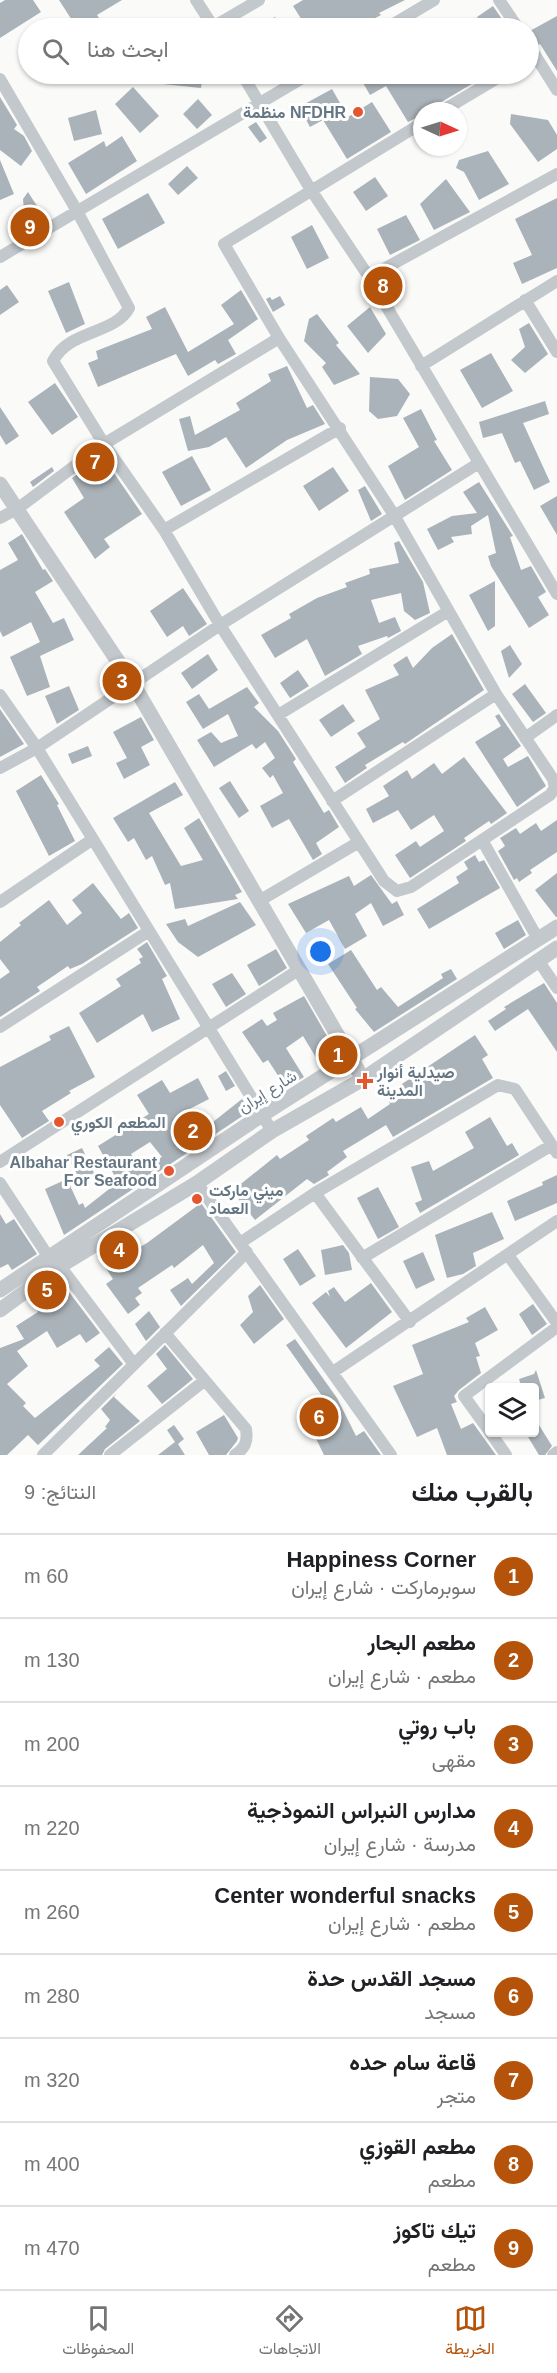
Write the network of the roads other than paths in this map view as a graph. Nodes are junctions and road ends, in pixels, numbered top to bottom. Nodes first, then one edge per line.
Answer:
1 (196, 0) edge
2 (259, 0) edge
3 (434, 0) edge
4 (499, 0) edge
5 (415, 5) edge
6 (207, 18) edge
7 (229, 18) edge
8 (399, 18) edge
9 (511, 18) edge
10 (539, 64) edge
11 (0, 79) edge
12 (248, 84) edge
13 (292, 84) edge
14 (487, 84) edge
15 (557, 90) edge
16 (260, 102) junction
17 (457, 102) edge
18 (413, 128) edge
19 (557, 174) edge
20 (311, 190) junction
21 (77, 211) junction
22 (0, 257) edge
23 (369, 278) junction
24 (557, 281) edge
25 (525, 300) junction
26 (279, 338) junction
27 (557, 352) edge
28 (421, 366) junction
29 (340, 428) junction
30 (104, 444) junction
31 (479, 463) junction
32 (0, 484) edge
33 (16, 509) junction
34 (394, 515) junction
35 (0, 518) edge
36 (165, 530) junction
37 (557, 592) edge
38 (447, 612) junction
39 (220, 625) junction
40 (133, 684) junction
41 (496, 694) junction
42 (0, 695) edge
43 (278, 715) junction
44 (557, 715) edge
45 (525, 738) junction
46 (37, 748) junction
47 (0, 768) edge
48 (332, 801) junction
49 (93, 839) junction
50 (482, 840) junction
51 (359, 842) junction
52 (260, 901) junction
53 (0, 902) edge
54 (557, 927) edge
55 (149, 931) junction
56 (538, 939) junction
57 (557, 948) edge
58 (538, 960) junction
59 (300, 969) junction
60 (557, 988) edge
61 (0, 1027) edge
62 (209, 1029) junction
63 (353, 1058) junction
64 (363, 1079) junction
65 (262, 1115) junction
66 (272, 1131) junction
67 (554, 1149) edge
68 (0, 1162) edge
69 (0, 1183) edge
70 (197, 1183) junction
71 (315, 1193) junction
72 (557, 1221) edge
73 (244, 1247) junction
74 (508, 1255) junction
75 (362, 1258) junction
76 (54, 1261) junction
77 (0, 1290) edge
78 (0, 1310) edge
79 (410, 1322) junction
80 (557, 1325) edge
81 (165, 1333) junction
82 (133, 1363) junction
83 (333, 1372) junction
84 (204, 1381) junction
85 (485, 1425) edge
86 (493, 1437) edge
87 (386, 1453) edge
88 (43, 1455) edge
89 (110, 1455) edge
90 (235, 1455) edge
91 (506, 1455) edge

1 - 6 street
2 - 7 street
3 - 5 street
4 - 9 street
5 - 8 street
10 - 15 street
11 - 21 street
12 - 16 street
13 - 16 street
14 - 17 street
16 - 20 street
16 - 21 street
18 - 20 street
19 - 23 street
20 - 23 street
20 - 26 street
21 - 22 street
21 - 30 street
23 - 28 street
24 - 25 street
25 - 27 street
25 - 28 street
26 - 29 street
26 - 30 street
28 - 31 street
29 - 34 street
29 - 36 street
30 - 33 street
30 - 36 street
31 - 34 street
31 - 37 street
32 - 33 street
33 - 35 street
33 - 40 street
34 - 38 street
34 - 39 street
36 - 39 street
38 - 41 street
38 - 43 street
39 - 40 street
39 - 43 street
40 - 46 street
40 - 52 street
41 - 45 street
41 - 48 street
42 - 46 street
43 - 48 street
44 - 45 street
45 - 50 street
46 - 47 street
46 - 49 street
48 - 51 street
49 - 53 street
49 - 55 street
50 - 51 street
50 - 56 street
51 - 52 street
52 - 59 street
54 - 56 street, شارع إيران
55 - 61 street
55 - 62 street
56 - 58 street
56 - 63 street, شارع إيران
57 - 58 street, شارع إيران
58 - 60 street
58 - 64 street, شارع إيران
59 - 62 street
59 - 63 street
62 - 65 street
62 - 68 street
63 - 64 street
63 - 65 street, شارع إيران
64 - 66 street, شارع إيران
65 - 66 street
65 - 76 street, شارع إيران
66 - 70 street, شارع إيران
67 - 71 street
67 - 75 street
69 - 76 street
70 - 73 street
70 - 76 street, شارع إيران
71 - 73 street
71 - 75 street
72 - 74 street
73 - 81 street
73 - 83 street
74 - 79 street
74 - 80 street
75 - 79 street
76 - 77 street, شارع إيران
76 - 78 street, شارع إيران
76 - 82 street
79 - 83 street
80 - 85 street
81 - 82 street
81 - 84 street
82 - 88 street
83 - 87 street
84 - 89 street
84 - 90 street
86 - 91 street

